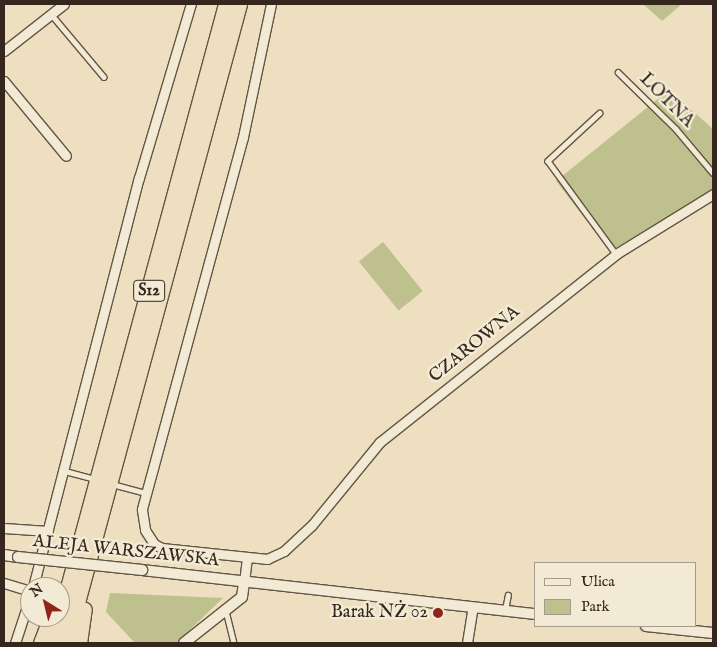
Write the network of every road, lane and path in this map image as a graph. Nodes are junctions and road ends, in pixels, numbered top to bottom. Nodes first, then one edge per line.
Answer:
1 (64, 4) edge
2 (191, 4) edge
3 (226, 4) edge
4 (239, 4) edge
5 (271, 4) edge
6 (51, 14) junction
7 (4, 51) edge
8 (618, 72) dead end
9 (104, 77) dead end
10 (4, 81) edge
11 (600, 114) dead end
12 (66, 156) dead end
13 (713, 173) edge
14 (713, 194) edge
15 (616, 254) junction
16 (65, 471) junction
17 (104, 481) junction
18 (146, 493) junction
19 (4, 528) edge
20 (48, 531) junction
21 (95, 536) junction
22 (80, 543) junction
23 (4, 555) edge
24 (247, 558) junction
25 (36, 577) edge
26 (67, 577) edge
27 (244, 582) junction
28 (4, 584) edge
29 (20, 588) edge
30 (508, 595) dead end
31 (473, 607) junction
32 (225, 609) junction
33 (505, 610) junction
34 (534, 614) edge
35 (20, 627) edge
36 (47, 627) edge
37 (656, 627) edge
38 (713, 633) edge
39 (15, 643) edge
40 (41, 643) edge
41 (53, 643) edge
42 (66, 643) edge
43 (79, 643) edge
44 (184, 643) edge
45 (234, 643) edge
46 (467, 643) edge

1 - 6 street
2 - 16 street
3 - 17 highway, S12
4 - 17 highway, S12
5 - 18 street
6 - 7 street
6 - 9 lane
8 - 13 lane, LOTNA
10 - 12 street
11 - 15 lane
14 - 15 street, CZAROWNA
15 - 24 street, CZAROWNA
16 - 17 lane
16 - 20 street
17 - 18 lane
17 - 21 highway, S12
17 - 22 highway, S12
18 - 24 street
19 - 20 street
20 - 25 street
21 - 42 highway
21 - 43 highway, S12
22 - 26 highway, S12
22 - 41 highway
23 - 27 street, ALEJA WARSZAWSKA, bridge
24 - 27 street
27 - 31 street, ALEJA WARSZAWSKA
27 - 32 street
28 - 29 street
30 - 33 lane
31 - 33 street, ALEJA WARSZAWSKA
31 - 46 street
32 - 44 street
32 - 45 lane
33 - 34 street, ALEJA WARSZAWSKA
35 - 39 street
36 - 40 highway
37 - 38 street

